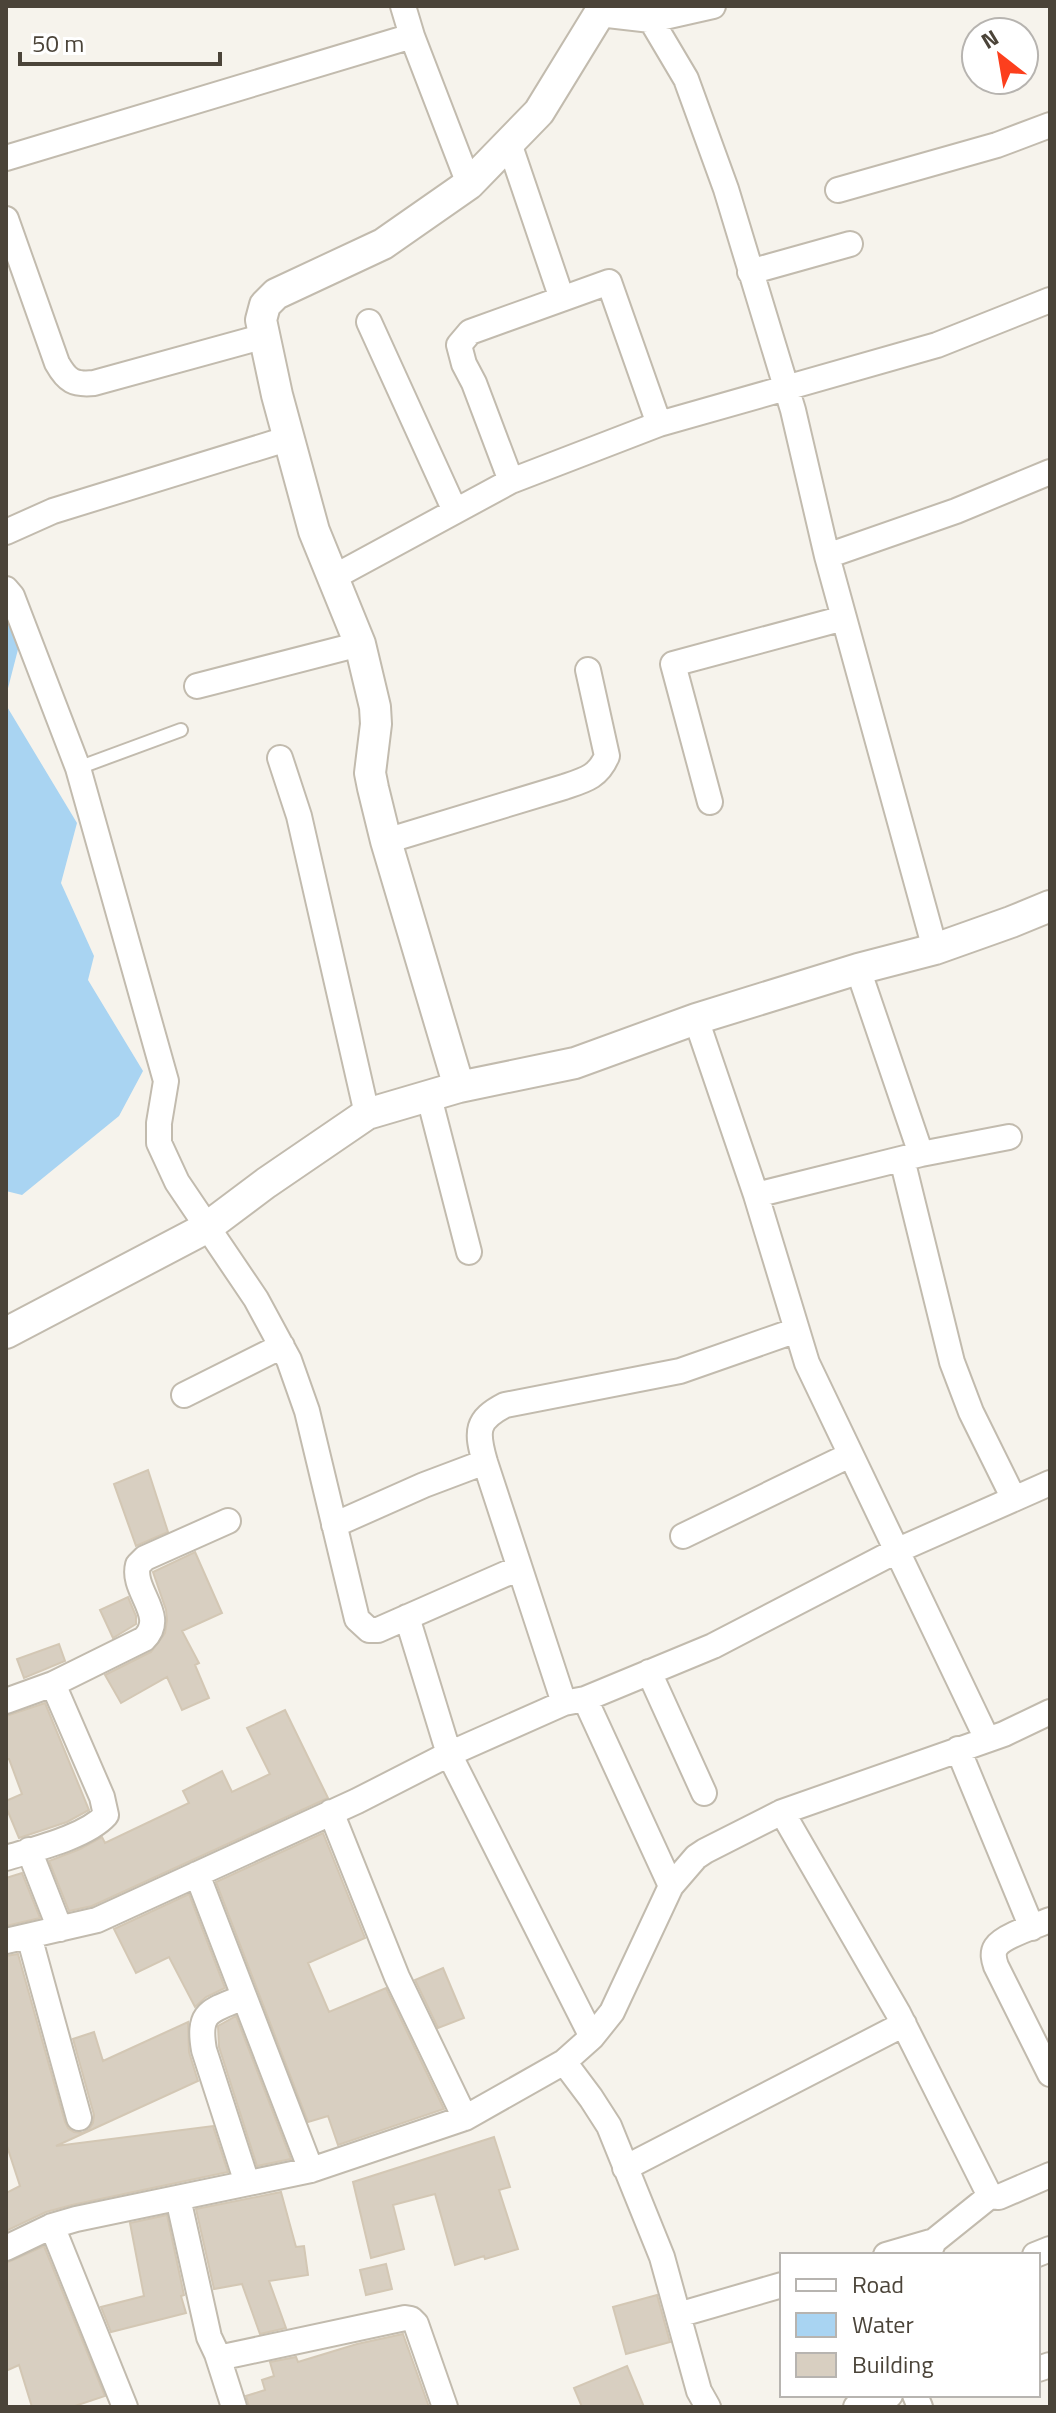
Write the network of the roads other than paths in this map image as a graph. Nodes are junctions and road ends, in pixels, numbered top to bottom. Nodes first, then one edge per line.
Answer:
1 (403, 6) edge
2 (713, 6) edge
3 (602, 10) edge
4 (651, 20) junction
5 (412, 36) junction
6 (1050, 125) edge
7 (509, 143) junction
8 (6, 158) edge
9 (469, 184) junction
10 (838, 190) dead end
11 (6, 219) edge
12 (850, 244) dead end
13 (750, 272) junction
14 (562, 299) junction
15 (1050, 300) edge
16 (369, 322) dead end
17 (265, 336) junction
18 (787, 388) junction
19 (659, 424) junction
20 (290, 438) junction
21 (1050, 472) edge
22 (511, 481) junction
23 (455, 511) junction
24 (6, 532) edge
25 (827, 556) junction
26 (334, 577) junction
27 (6, 589) edge
28 (844, 618) junction
29 (360, 644) junction
30 (588, 670) dead end
31 (197, 686) dead end
32 (181, 730) dead end
33 (280, 758) dead end
34 (78, 768) junction
35 (710, 802) dead end
36 (386, 841) junction
37 (1050, 906) edge
38 (935, 949) junction
39 (858, 969) junction
40 (696, 1019) junction
41 (459, 1087) junction
42 (429, 1097) junction
43 (367, 1114) junction
44 (1009, 1137) dead end
45 (911, 1157) junction
46 (756, 1195) junction
47 (206, 1228) junction
48 (469, 1252) dead end
49 (797, 1330) junction
50 (6, 1333) edge
51 (282, 1346) junction
52 (184, 1395) dead end
53 (850, 1455) junction
54 (485, 1462) junction
55 (1050, 1483) edge
56 (1014, 1499) junction
57 (228, 1521) dead end
58 (334, 1525) junction
59 (683, 1536) dead end
60 (896, 1551) junction
61 (519, 1568) junction
62 (407, 1617) junction
63 (649, 1672) junction
64 (53, 1684) junction
65 (6, 1701) edge
66 (574, 1701) junction
67 (1050, 1712) edge
68 (987, 1739) junction
69 (958, 1749) junction
70 (449, 1754) junction
71 (704, 1793) dead end
72 (331, 1812) junction
73 (782, 1812) junction
74 (18, 1854) edge
75 (197, 1874) junction
76 (671, 1886) junction
77 (1041, 1924) edge
78 (60, 1929) junction
79 (17, 1939) edge
80 (244, 1997) junction
81 (904, 2024) junction
82 (592, 2037) junction
83 (564, 2062) junction
84 (1050, 2074) edge
85 (79, 2118) dead end
86 (465, 2118) junction
87 (625, 2168) junction
88 (311, 2170) junction
89 (1050, 2175) edge
90 (247, 2183) junction
91 (990, 2196) junction
92 (178, 2198) junction
93 (52, 2226) junction
94 (6, 2248) edge
95 (931, 2248) edge
96 (899, 2253) edge
97 (780, 2286) edge
98 (678, 2315) junction
99 (217, 2354) junction
100 (884, 2397) edge
101 (125, 2407) edge
102 (234, 2407) edge
103 (445, 2407) edge
104 (708, 2407) edge
105 (856, 2407) edge

1 - 5 street
2 - 4 street
3 - 4 street
3 - 7 street
4 - 13 street
5 - 8 street
5 - 9 street
6 - 10 street
7 - 9 street
7 - 14 street
9 - 17 street
11 - 17 street
12 - 13 street
13 - 18 street
14 - 19 street
14 - 22 street
15 - 18 street
16 - 23 street
17 - 20 street
18 - 19 street
18 - 25 street
19 - 22 street
20 - 24 street
20 - 26 street
21 - 25 street
22 - 23 street
23 - 26 street
25 - 28 street
26 - 29 street
27 - 34 street
28 - 35 street
28 - 38 street
29 - 31 street
29 - 36 street
30 - 36 street
32 - 34 lane
33 - 43 street
34 - 47 street
36 - 41 street
37 - 38 street
38 - 39 street
39 - 40 street
39 - 45 street
40 - 41 street
40 - 46 street
41 - 42 street
42 - 43 street
42 - 48 street
43 - 47 street
44 - 45 street
45 - 46 street
45 - 56 street
46 - 49 street
47 - 50 street
47 - 51 street
49 - 53 street
49 - 54 street
51 - 52 street
51 - 58 street
53 - 59 street
53 - 60 street
54 - 58 street
54 - 61 street
55 - 56 street
56 - 60 street
57 - 64 street
58 - 62 street
60 - 63 street
60 - 68 street
61 - 62 street
61 - 66 street
62 - 70 street
63 - 66 street
63 - 71 street
64 - 65 street
64 - 74 street
66 - 70 street
66 - 76 street
67 - 68 street
68 - 69 street
69 - 73 street
69 - 77 street
70 - 72 street
70 - 82 street
72 - 75 street
72 - 86 street
73 - 76 street
73 - 81 street
74 - 78 street
75 - 78 street
75 - 80 street
76 - 82 street
77 - 84 street
78 - 79 street
79 - 85 street
80 - 88 street
80 - 90 street
81 - 87 street
81 - 91 street
82 - 83 street
83 - 86 street
83 - 87 street
86 - 88 street
87 - 98 street
88 - 90 street
89 - 91 street
90 - 92 street
91 - 95 street
92 - 93 street
92 - 99 street
93 - 94 street
93 - 101 street
95 - 96 street
97 - 98 street
98 - 104 street
99 - 102 street
99 - 103 street
100 - 105 street

